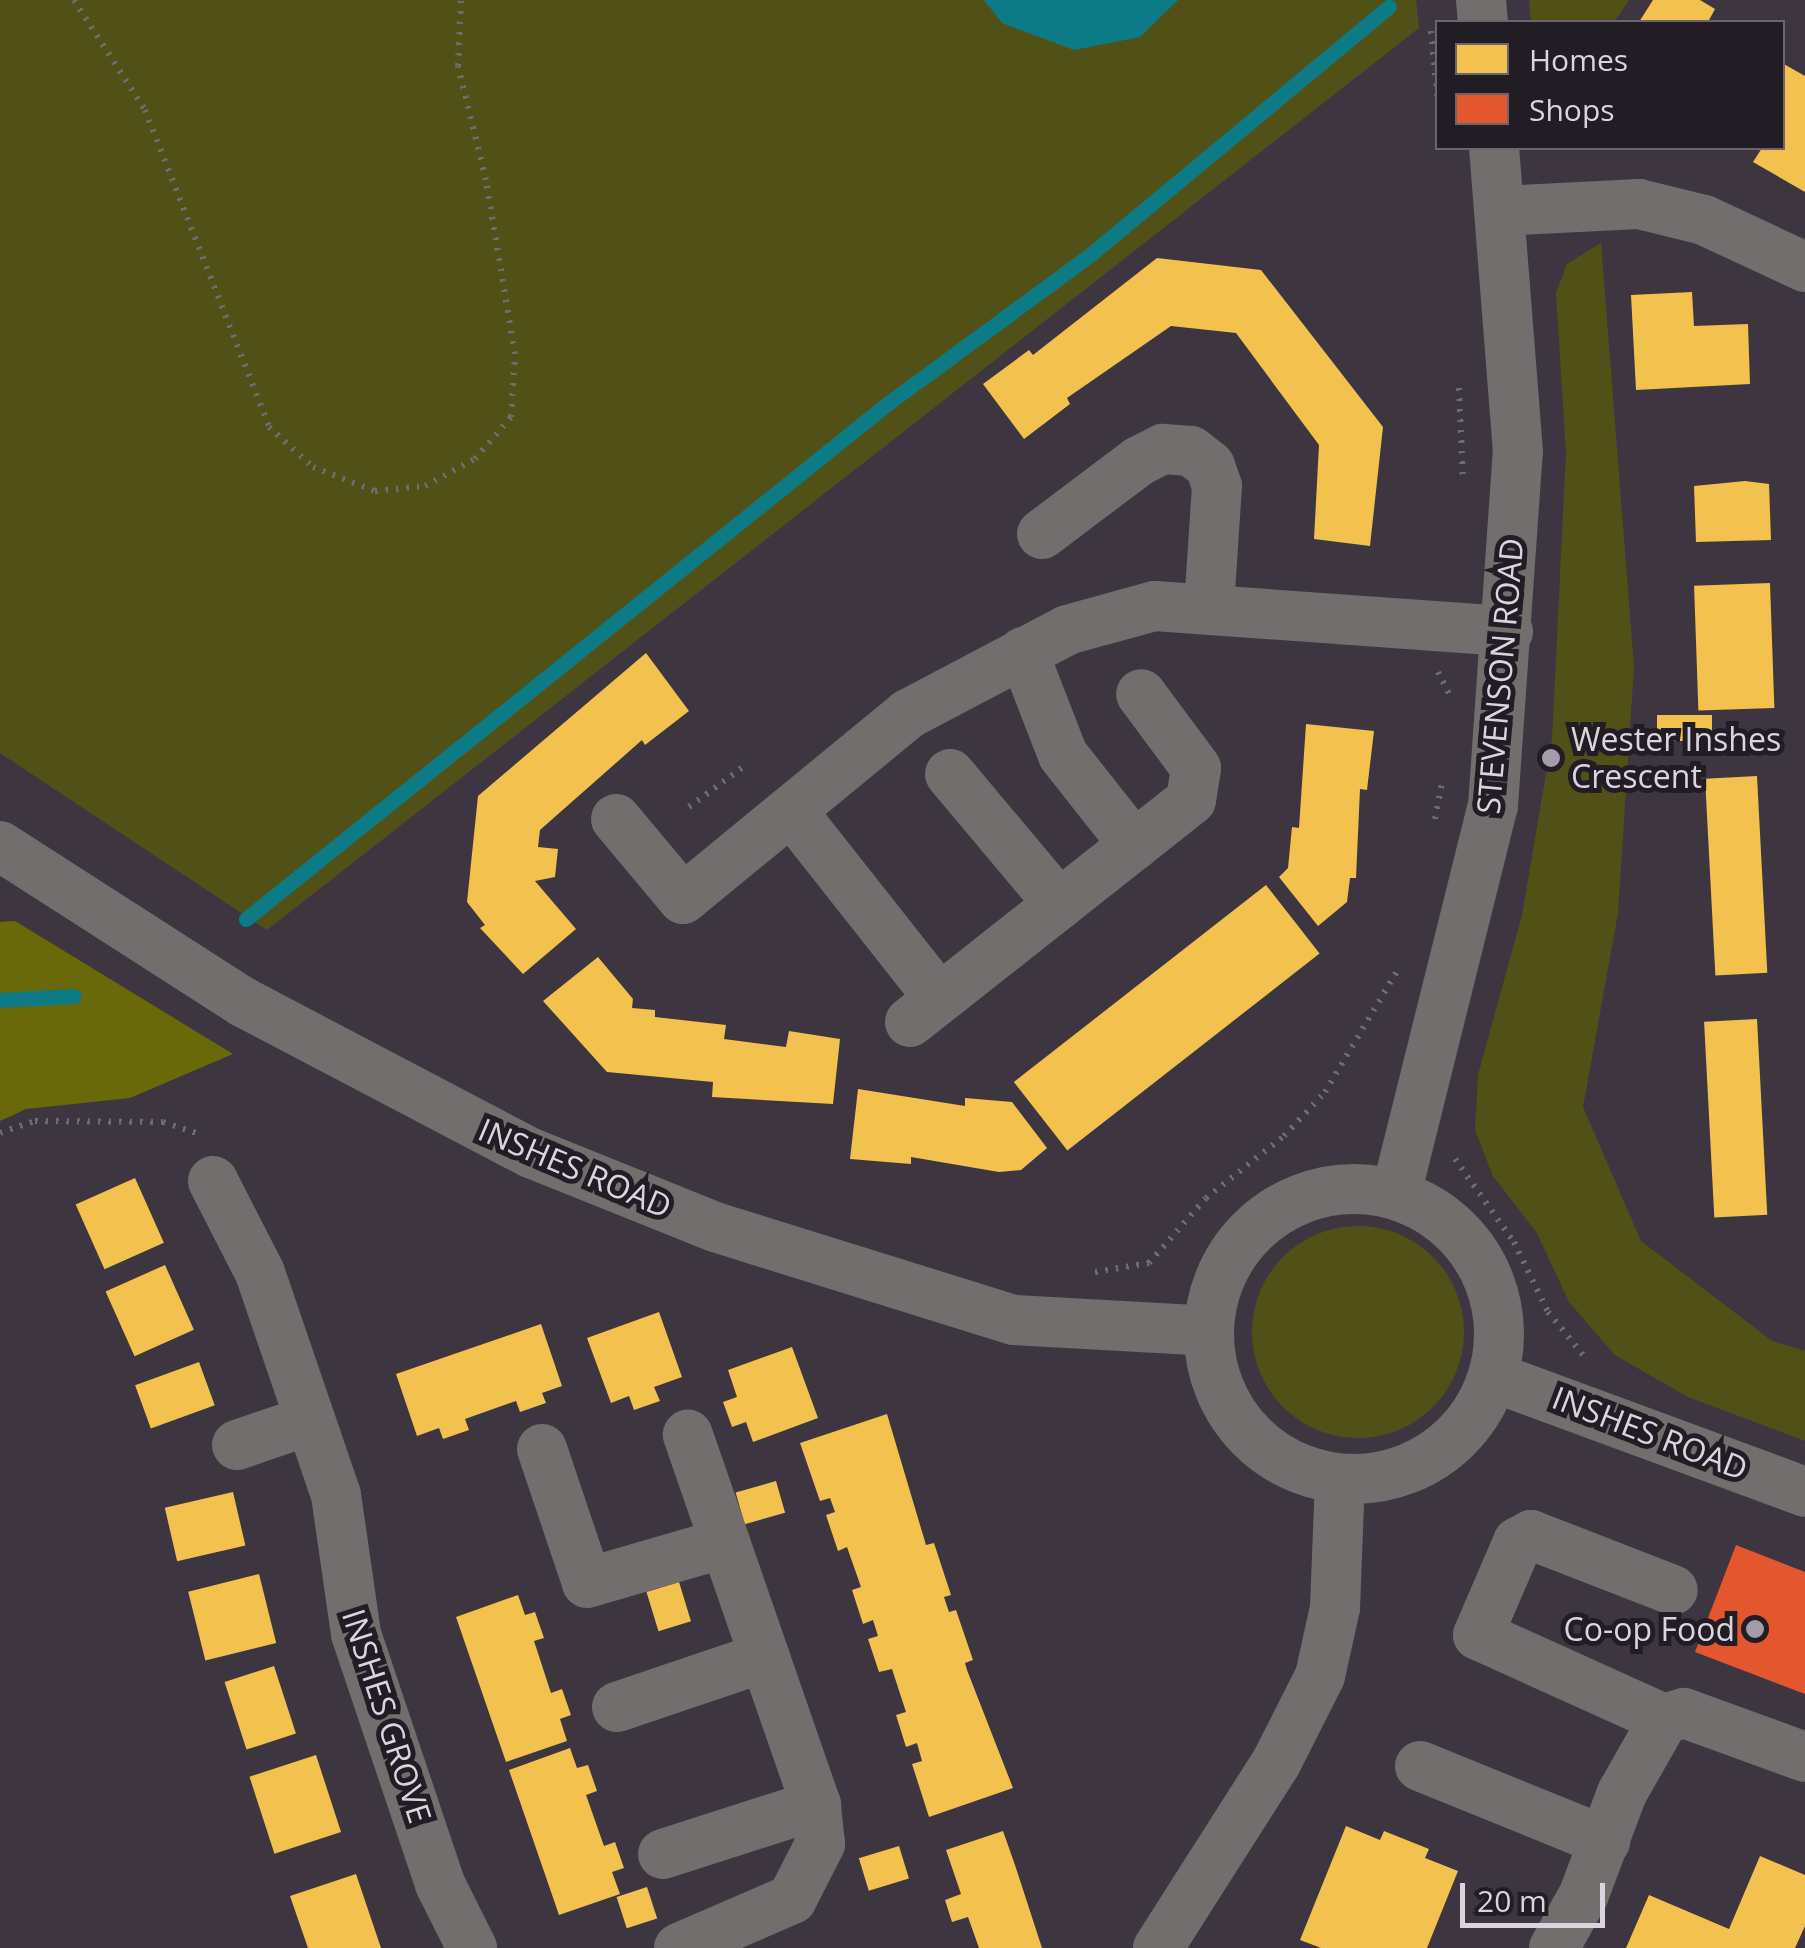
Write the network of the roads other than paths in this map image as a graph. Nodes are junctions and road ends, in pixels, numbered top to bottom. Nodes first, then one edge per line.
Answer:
1 (1494, 150) edge
2 (1500, 212) junction
3 (1805, 267) edge
4 (1042, 534) dead end
5 (1209, 606) junction
6 (1508, 631) junction
7 (1023, 652) junction
8 (1141, 694) dead end
9 (950, 774) dead end
10 (793, 813) junction
11 (616, 818) dead end
12 (1134, 845) junction
13 (0, 846) edge
14 (1059, 904) junction
15 (212, 1182) dead end
16 (1396, 1194) junction
17 (1208, 1331) junction
18 (1493, 1377) junction
19 (310, 1420) junction
20 (688, 1435) dead end
21 (238, 1445) dead end
22 (542, 1449) dead end
23 (1340, 1479) junction
24 (1805, 1492) edge
25 (726, 1542) junction
26 (1674, 1590) dead end
27 (765, 1657) junction
28 (616, 1707) dead end
29 (1664, 1719) junction
30 (1805, 1757) edge
31 (1420, 1766) dead end
32 (816, 1806) junction
33 (1605, 1841) junction
34 (663, 1854) dead end
35 (472, 1948) edge
36 (679, 1948) edge
37 (1159, 1948) edge
38 (1554, 1948) edge

1 - 2 street, STEVENSON ROAD
2 - 3 street
2 - 6 street, STEVENSON ROAD
4 - 5 street
5 - 6 street
5 - 7 street
6 - 16 street, STEVENSON ROAD
7 - 10 street
7 - 12 street
8 - 12 street
9 - 14 street
10 - 11 street
10 - 14 street
12 - 14 street
13 - 17 street, INSHES ROAD
15 - 19 street, INSHES GROVE
16 - 17 street
16 - 18 street
17 - 23 street
18 - 23 street
18 - 24 street, INSHES ROAD
19 - 21 street
19 - 35 street, INSHES GROVE
20 - 25 street
22 - 25 street
23 - 37 street
25 - 27 street
26 - 29 street
27 - 28 street
27 - 32 street
29 - 30 street
29 - 33 street
31 - 33 street
32 - 34 street
32 - 36 street
33 - 38 street

